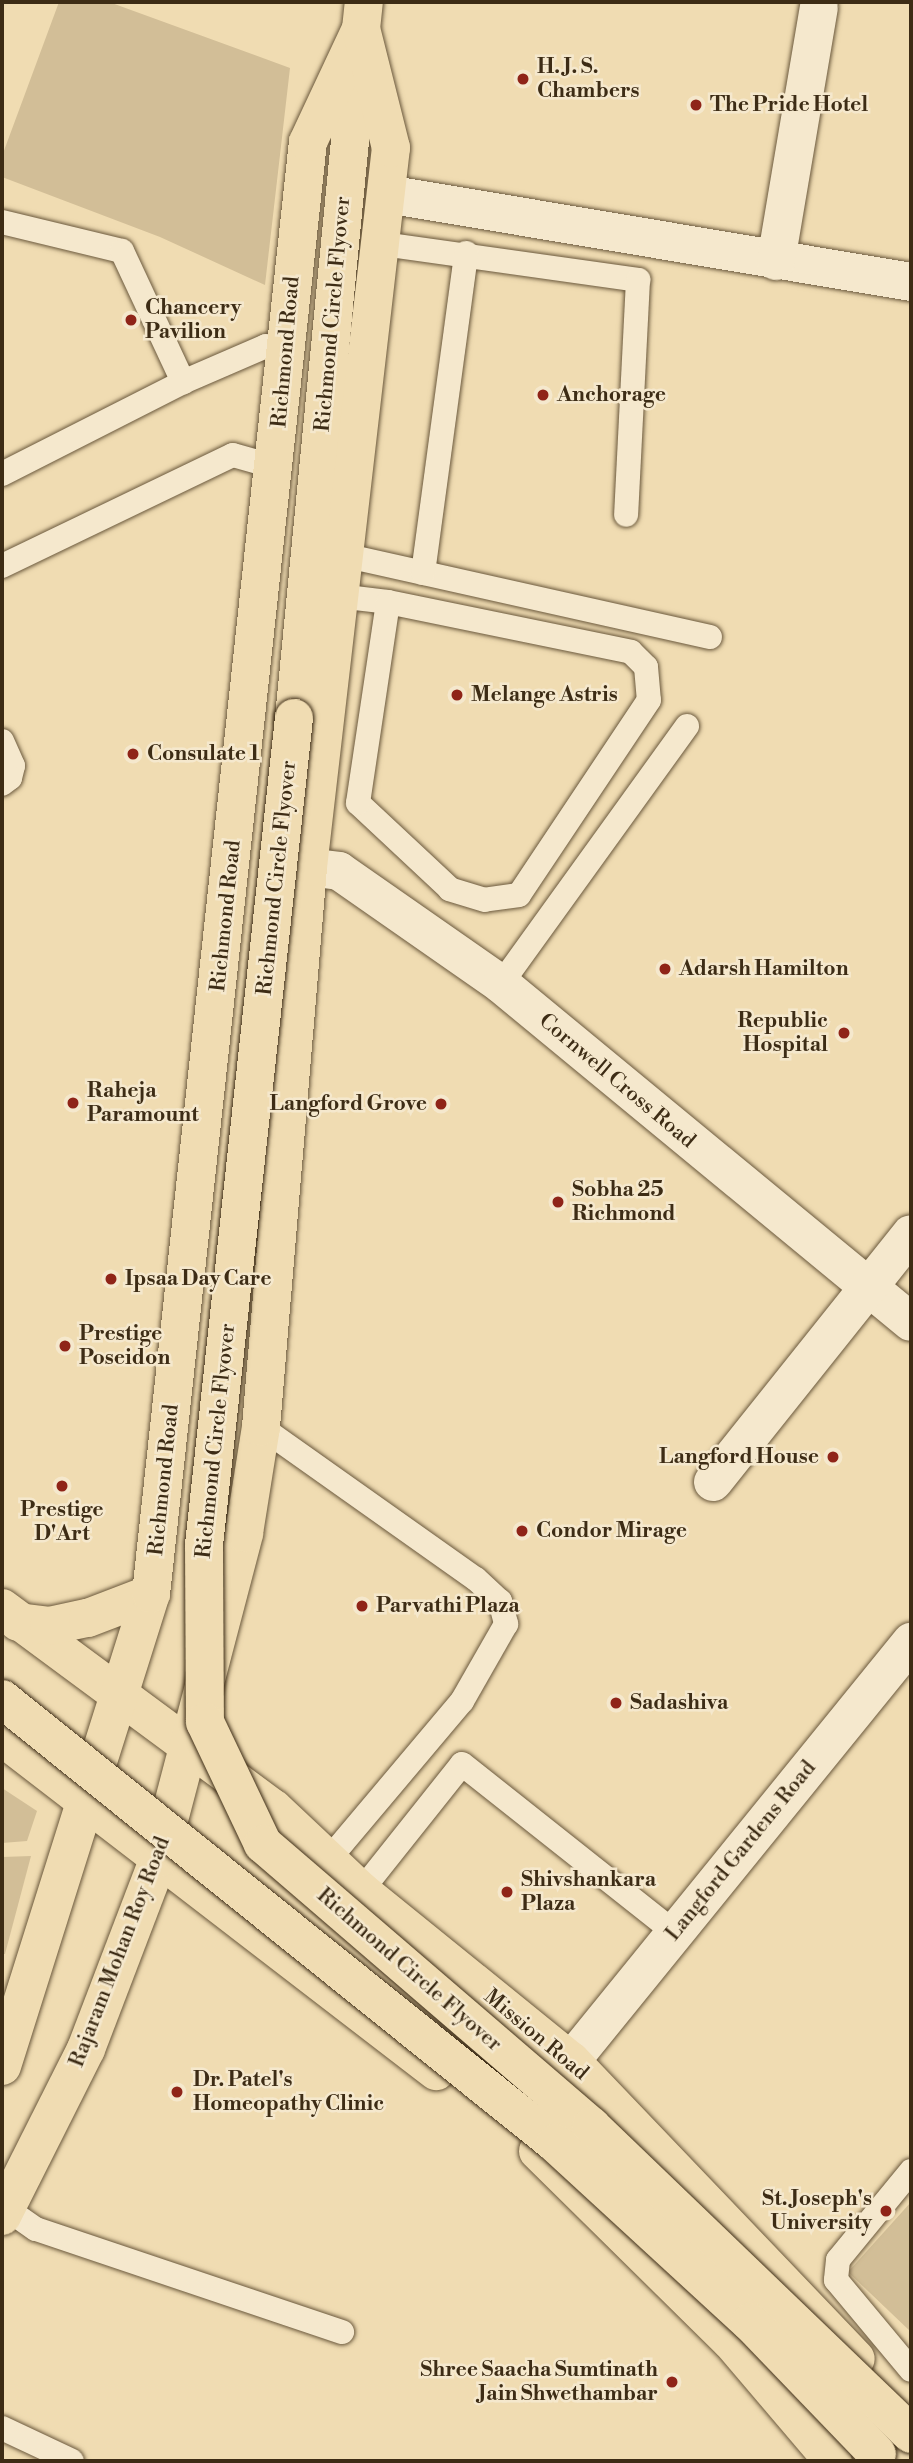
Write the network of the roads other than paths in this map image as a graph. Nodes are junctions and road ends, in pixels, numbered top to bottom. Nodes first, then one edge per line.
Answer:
1 (819, 8) dead end
2 (362, 16) edge
3 (387, 194) junction
4 (2, 222) edge
5 (383, 244) junction
6 (466, 253) junction
7 (776, 261) junction
8 (911, 282) edge
9 (286, 349) junction
10 (183, 382) junction
11 (275, 467) junction
12 (2, 474) edge
13 (626, 515) dead end
14 (343, 555) junction
15 (2, 566) edge
16 (423, 573) junction
17 (338, 596) junction
18 (388, 602) junction
19 (710, 637) dead end
20 (687, 726) dead end
21 (2, 741) edge
22 (2, 784) edge
23 (308, 867) junction
24 (500, 984) junction
25 (911, 1234) edge
26 (868, 1287) junction
27 (911, 1322) edge
28 (261, 1427) junction
29 (713, 1482) dead end
30 (151, 1594) junction
31 (10, 1615) edge
32 (911, 1642) edge
33 (121, 1695) junction
34 (2, 1699) edge
35 (2, 1737) edge
36 (188, 1747) junction
37 (87, 1805) junction
38 (330, 1857) junction
39 (159, 1858) junction
40 (361, 1891) junction
41 (675, 1933) junction
42 (571, 2061) junction
43 (2, 2066) edge
44 (911, 2171) edge
45 (4, 2213) edge
46 (342, 2333) dead end
47 (911, 2370) edge
48 (911, 2420) edge
49 (2, 2428) edge
50 (911, 2434) edge
51 (72, 2461) edge
52 (833, 2461) edge
53 (883, 2461) edge

1 - 7 street
2 - 3 main road
2 - 9 main road, Richmond Road
2 - 50 main road, Richmond Circle Flyover, bridge
3 - 5 main road
3 - 7 street
4 - 10 lane
5 - 6 lane
5 - 14 main road
6 - 13 lane
6 - 16 lane
7 - 8 street
9 - 10 lane
9 - 11 main road, Richmond Road
10 - 12 lane
11 - 15 lane
11 - 30 main road, Richmond Road
14 - 16 lane
14 - 17 main road
16 - 19 lane
17 - 18 lane
17 - 23 main road
18 - 18 lane
20 - 24 lane
21 - 22 lane
23 - 24 street, Cornwell Cross Road
23 - 28 main road
24 - 26 street, Cornwell Cross Road
25 - 26 street
26 - 27 street, Cornwell Cross Road
26 - 29 street
28 - 36 main road, Rajaram Mohan Roy Road
28 - 38 lane
30 - 31 main road
30 - 33 main road, Richmond Road
31 - 33 main road, Mission Road
32 - 41 street, Langford Gardens Road
33 - 36 main road, Mission Road
33 - 37 main road, Richmond Road
34 - 53 main road, Richmond Circle Flyover, bridge
35 - 37 main road
36 - 38 main road, Mission Road
36 - 39 main road, Rajaram Mohan Roy Road
37 - 39 main road
37 - 43 main road, Richmond Road
38 - 40 main road, Mission Road
39 - 45 main road, Rajaram Mohan Roy Road
39 - 52 main road
40 - 41 lane
40 - 42 main road, Mission Road
41 - 42 street, Langford Gardens Road
42 - 48 main road, Mission Road
44 - 47 lane
45 - 46 lane
49 - 51 lane

